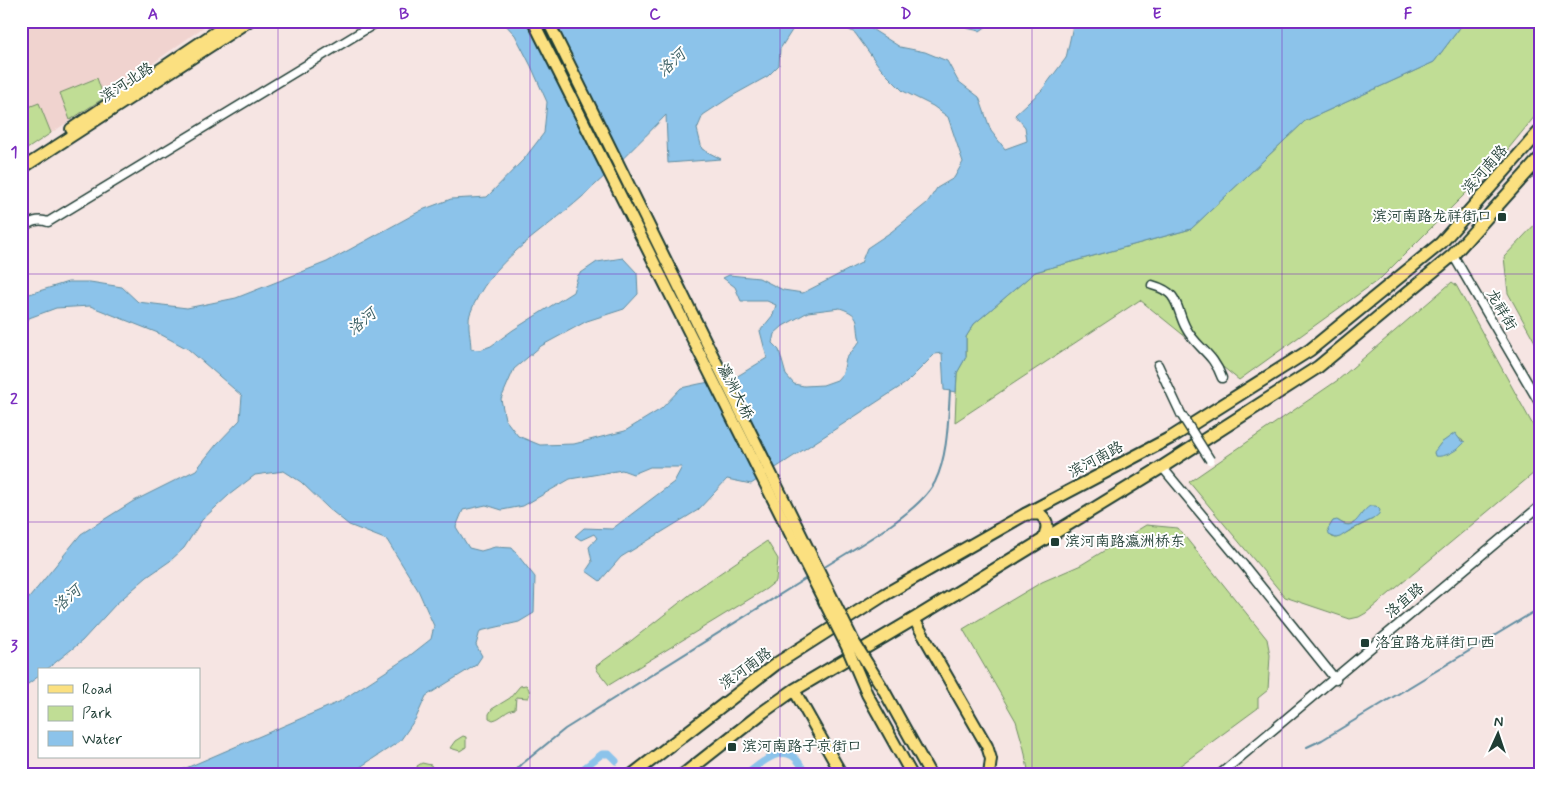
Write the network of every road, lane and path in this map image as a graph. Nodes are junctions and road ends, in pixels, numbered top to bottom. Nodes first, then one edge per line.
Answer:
1 (379, 21) edge
2 (533, 21) edge
3 (548, 21) edge
4 (237, 23) edge
5 (1540, 131) edge
6 (1540, 158) edge
7 (21, 162) edge
8 (21, 169) edge
9 (21, 228) edge
10 (1453, 255) junction
11 (1152, 285) dead end
12 (1158, 365) dead end
13 (1222, 378) dead end
14 (1540, 404) edge
15 (1210, 460) dead end
16 (1162, 467) junction
17 (1540, 506) edge
18 (1540, 513) edge
19 (1024, 514) junction
20 (1044, 539) junction
21 (914, 619) junction
22 (1335, 680) junction
23 (794, 690) junction
24 (977, 730) junction
25 (650, 760) junction
26 (931, 774) edge
27 (632, 775) edge
28 (646, 775) edge
29 (683, 775) edge
30 (842, 775) edge
31 (912, 775) edge
32 (983, 775) edge
33 (989, 775) edge
34 (1219, 775) edge
35 (1227, 775) edge

1 - 9 street
2 - 31 main road, 瀛洲大桥, bridge
3 - 26 main road, 瀛洲大桥, bridge
4 - 7 main road, 滨河北路
4 - 8 main road, 滨河北路
5 - 19 highway, 滨河南路
6 - 10 highway
10 - 14 street, 龙祥街
10 - 16 highway
11 - 13 street
12 - 15 street, bridge
16 - 20 highway
16 - 22 street
17 - 22 street, 洛宜路
18 - 22 street, 洛宜路
19 - 20 highway
19 - 25 highway, 滨河南路
20 - 21 highway
21 - 23 highway
21 - 24 main road
22 - 34 street, 洛宜路
22 - 35 street, 洛宜路
23 - 29 highway
23 - 30 main road
24 - 32 main road
24 - 33 main road
25 - 27 highway, 滨河南路
25 - 28 highway

